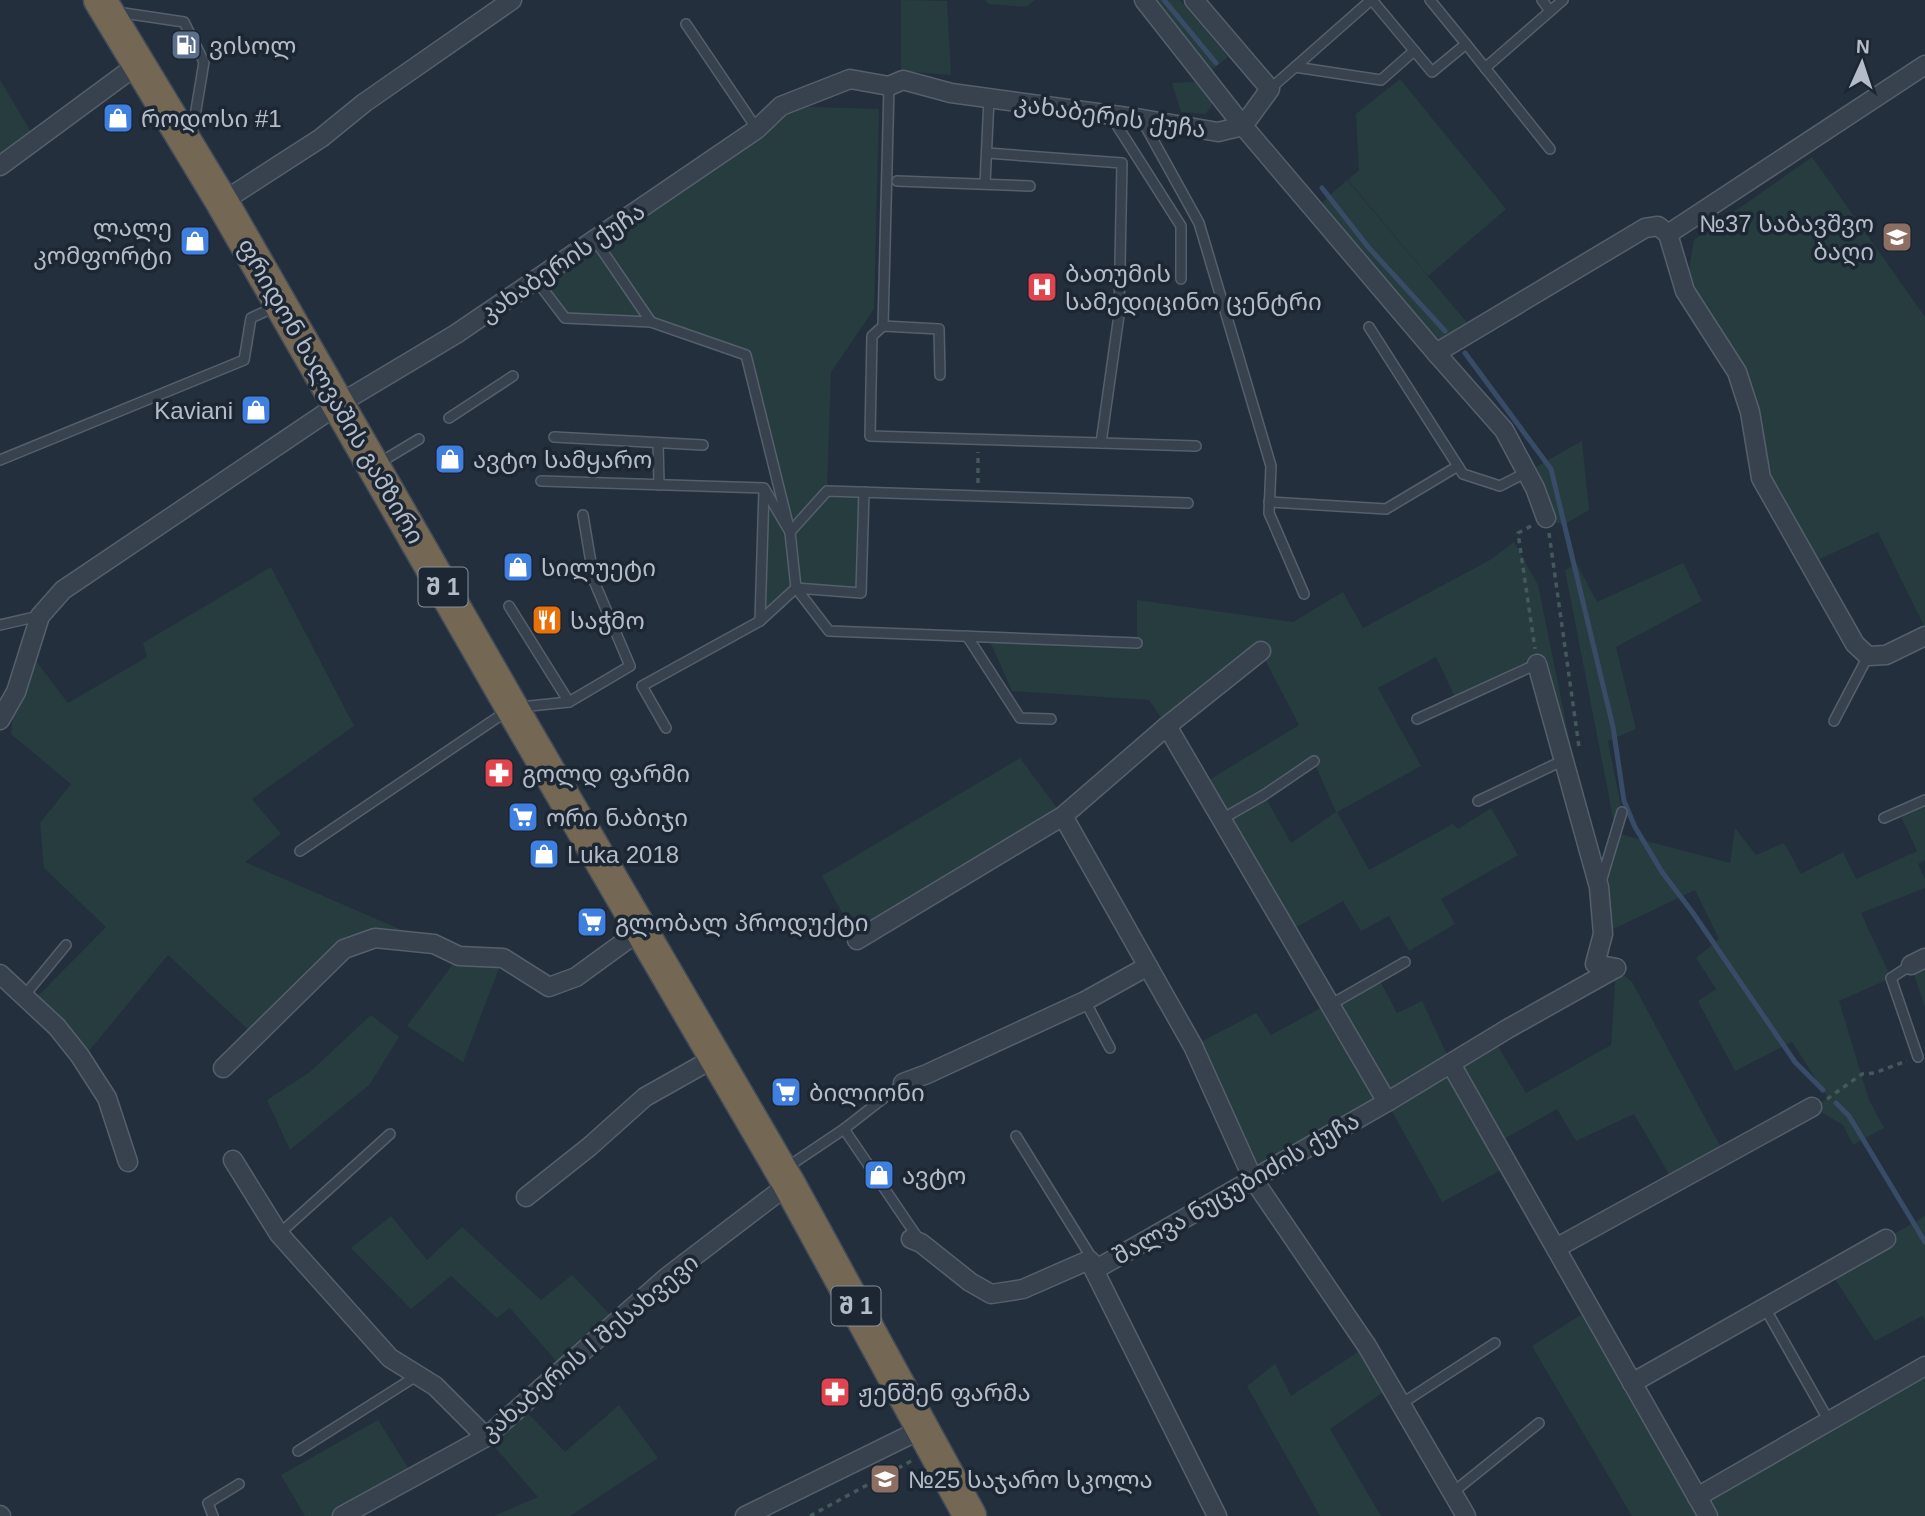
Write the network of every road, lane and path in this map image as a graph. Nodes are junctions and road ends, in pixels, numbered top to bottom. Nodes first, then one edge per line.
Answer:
1 (512, 0) edge
2 (1144, 0) edge
3 (1194, 0) edge
4 (1372, 0) edge
5 (1430, 0) edge
6 (1542, 0) edge
7 (1563, 0) edge
8 (103, 5) edge
9 (1550, 11) junction
10 (686, 24) dead end
11 (1466, 44) junction
12 (1414, 51) junction
13 (137, 65) junction
14 (1925, 65) edge
15 (1295, 67) junction
16 (1485, 68) junction
17 (889, 86) junction
18 (1270, 89) junction
19 (989, 98) junction
20 (1110, 115) junction
21 (1142, 119) junction
22 (1243, 126) junction
23 (757, 129) junction
24 (190, 149) junction
25 (1550, 149) dead end
26 (986, 153) junction
27 (0, 166) edge
28 (897, 181) dead end
29 (985, 184) junction
30 (1030, 186) dead end
31 (222, 202) junction
32 (1668, 234) junction
33 (595, 240) junction
34 (1181, 279) dead end
35 (536, 280) junction
36 (281, 304) junction
37 (651, 322) junction
38 (883, 326) junction
39 (1369, 327) dead end
40 (1436, 353) junction
41 (940, 375) dead end
42 (513, 376) dead end
43 (339, 404) junction
44 (449, 418) dead end
45 (554, 437) dead end
46 (419, 439) dead end
47 (979, 440) junction
48 (658, 443) junction
49 (1101, 443) junction
50 (703, 445) dead end
51 (1196, 446) dead end
52 (0, 460) edge
53 (374, 466) junction
54 (1458, 466) junction
55 (1527, 472) junction
56 (541, 481) dead end
57 (659, 485) junction
58 (764, 488) junction
59 (864, 492) junction
60 (978, 496) junction
61 (1269, 502) junction
62 (1188, 503) dead end
63 (583, 515) dead end
64 (1546, 518) junction
65 (790, 532) junction
66 (796, 589) junction
67 (1304, 594) dead end
68 (509, 606) dead end
69 (40, 616) junction
70 (760, 621) junction
71 (0, 625) edge
72 (967, 636) junction
73 (1925, 636) edge
74 (1137, 643) dead end
75 (1261, 651) dead end
76 (1868, 656) junction
77 (1537, 664) junction
78 (569, 702) junction
79 (512, 708) junction
80 (1051, 719) dead end
81 (1417, 719) dead end
82 (0, 720) edge
83 (1834, 722) dead end
84 (1167, 726) junction
85 (666, 728) dead end
86 (1580, 749) dead end
87 (1564, 760) junction
88 (1314, 761) dead end
89 (1925, 800) edge
90 (1478, 802) dead end
91 (1622, 813) dead end
92 (1063, 816) junction
93 (1884, 818) dead end
94 (1222, 819) junction
95 (300, 851) dead end
96 (1600, 887) junction
97 (642, 929) junction
98 (858, 940) dead end
99 (66, 945) dead end
100 (1405, 962) dead end
101 (1918, 962) edge
102 (1148, 966) junction
103 (0, 974) edge
104 (24, 996) junction
105 (1084, 1001) junction
106 (1330, 1005) junction
107 (1110, 1048) dead end
108 (716, 1057) junction
109 (1918, 1057) joint
110 (1451, 1064) junction
111 (223, 1068) dead end
112 (903, 1083) joint
113 (1387, 1102) junction
114 (1812, 1107) joint
115 (845, 1129) junction
116 (390, 1134) dead end
117 (1016, 1136) dead end
118 (233, 1160) dead end
119 (128, 1161) dead end
120 (785, 1177) junction
121 (1253, 1178) junction
122 (526, 1197) dead end
123 (279, 1234) junction
124 (1886, 1239) dead end
125 (916, 1241) joint
126 (1556, 1248) junction
127 (1093, 1264) junction
128 (1765, 1308) junction
129 (1495, 1343) dead end
130 (1925, 1366) edge
131 (418, 1375) junction
132 (1632, 1383) junction
133 (1401, 1404) junction
134 (1829, 1421) junction
135 (1539, 1423) dead end
136 (486, 1437) junction
137 (928, 1439) junction
138 (298, 1451) dead end
139 (239, 1484) dead end
140 (1452, 1493) junction
141 (1698, 1497) junction
142 (213, 1516) edge
143 (342, 1516) edge
144 (745, 1516) edge
145 (810, 1516) edge
146 (970, 1516) edge
147 (1217, 1516) edge
148 (1466, 1516) edge
149 (1708, 1516) edge

1 - 31 street
2 - 22 street, კახაბერის ქუჩა
3 - 18 street
4 - 12 lane
4 - 15 lane
5 - 11 lane
6 - 9 lane
7 - 9 lane
8 - 13 highway, ფრიდონ ხალვაშის გამზირი / შ 1
8 - 24 lane
9 - 16 lane
10 - 23 lane
11 - 12 lane
11 - 16 lane
12 - 15 lane
13 - 24 highway, ფრიდონ ხალვაშის გამზირი / შ 1
13 - 27 street
14 - 32 street
15 - 18 lane
16 - 25 lane
17 - 19 street, კახაბერის ქუჩა
17 - 23 street, კახაბერის ქუჩა
17 - 38 lane
18 - 22 street
19 - 20 street, კახაბერის ქუჩა
19 - 26 lane
20 - 21 street, კახაბერის ქუჩა
20 - 34 lane
21 - 22 street, კახაბერის ქუჩა
21 - 61 lane
22 - 40 street
23 - 33 street, კახაბერის ქუჩა
24 - 31 highway, ფრიდონ ხალვაშის გამზირი / შ 1
26 - 29 lane
26 - 49 lane
28 - 29 lane
29 - 30 lane
31 - 36 highway, ფრიდონ ხალვაშის გამზირი / შ 1
32 - 40 street
32 - 76 street
33 - 35 street, კახაბერის ქუჩა
33 - 37 lane
35 - 37 lane
35 - 43 street, კახაბერის ქუჩა
36 - 43 highway, ფრიდონ ხალვაშის გამზირი / შ 1
36 - 52 lane
37 - 65 lane
38 - 41 lane
38 - 47 lane
39 - 54 lane
40 - 55 street
42 - 44 lane
43 - 53 highway, ფრიდონ ხალვაშის გამზირი / შ 1
43 - 69 street, კახაბერის ქუჩა
45 - 48 lane
46 - 53 lane
47 - 49 lane
47 - 60 path
48 - 50 lane
48 - 57 lane
49 - 51 lane
53 - 79 highway, ფრიდონ ხალვაშის გამზირი / შ 1
54 - 55 lane
54 - 61 lane
55 - 64 street
56 - 57 lane
57 - 58 lane
58 - 65 lane
58 - 70 lane
59 - 60 lane
59 - 65 lane
59 - 66 lane
60 - 62 lane
61 - 67 lane
63 - 78 lane
64 - 77 path
64 - 86 path
65 - 66 lane
66 - 70 lane
66 - 72 lane
68 - 78 lane
69 - 71 lane
69 - 82 street, კახაბერის ქუჩა
70 - 85 lane
72 - 74 lane
72 - 80 lane
73 - 76 street
75 - 84 street
76 - 83 lane
77 - 81 lane
77 - 87 street
78 - 79 lane
79 - 95 lane
79 - 97 highway, ფრიდონ ხალვაშის გამზირი / შ 1
84 - 92 street
84 - 94 street
87 - 90 lane
87 - 96 street
88 - 94 lane
89 - 93 lane
91 - 96 lane
92 - 98 street
92 - 102 street
94 - 106 street
96 - 110 street, შალვა ნუცუბიძის ქუჩა
97 - 108 highway, ფრიდონ ხალვაშის გამზირი / შ 1
97 - 111 street
99 - 104 lane
100 - 106 lane
101 - 109 lane
102 - 105 street
102 - 121 street
103 - 104 street
104 - 119 street
105 - 107 lane
105 - 112 street
106 - 113 street
108 - 120 highway, ფრიდონ ხალვაშის გამზირი / შ 1
108 - 122 street
109 - 114 path
110 - 113 street, შალვა ნუცუბიძის ქუჩა
110 - 126 street
112 - 115 lane
113 - 121 street, შალვა ნუცუბიძის ქუჩა
114 - 126 street
115 - 120 lane
115 - 125 lane
116 - 123 lane
117 - 127 lane
118 - 123 street
120 - 136 street, კახაბერის I შესახვევი
120 - 137 highway, ფრიდონ ხალვაშის გამზირი / შ 1
121 - 127 street, შალვა ნუცუბიძის ქუჩა
121 - 133 street
123 - 131 street
124 - 128 street
125 - 127 street, შალვა ნუცუბიძის ქუჩა
126 - 132 street
127 - 147 street
128 - 132 street
128 - 134 lane
129 - 133 lane
130 - 134 street
131 - 136 street
131 - 138 lane
132 - 141 street
133 - 140 street
134 - 141 street
135 - 140 lane
136 - 143 street, კახაბერის I შესახვევი
137 - 144 street
137 - 145 path
137 - 146 highway, ფრიდონ ხალვაშის გამზირი / შ 1
139 - 142 lane
140 - 148 street
141 - 149 street

